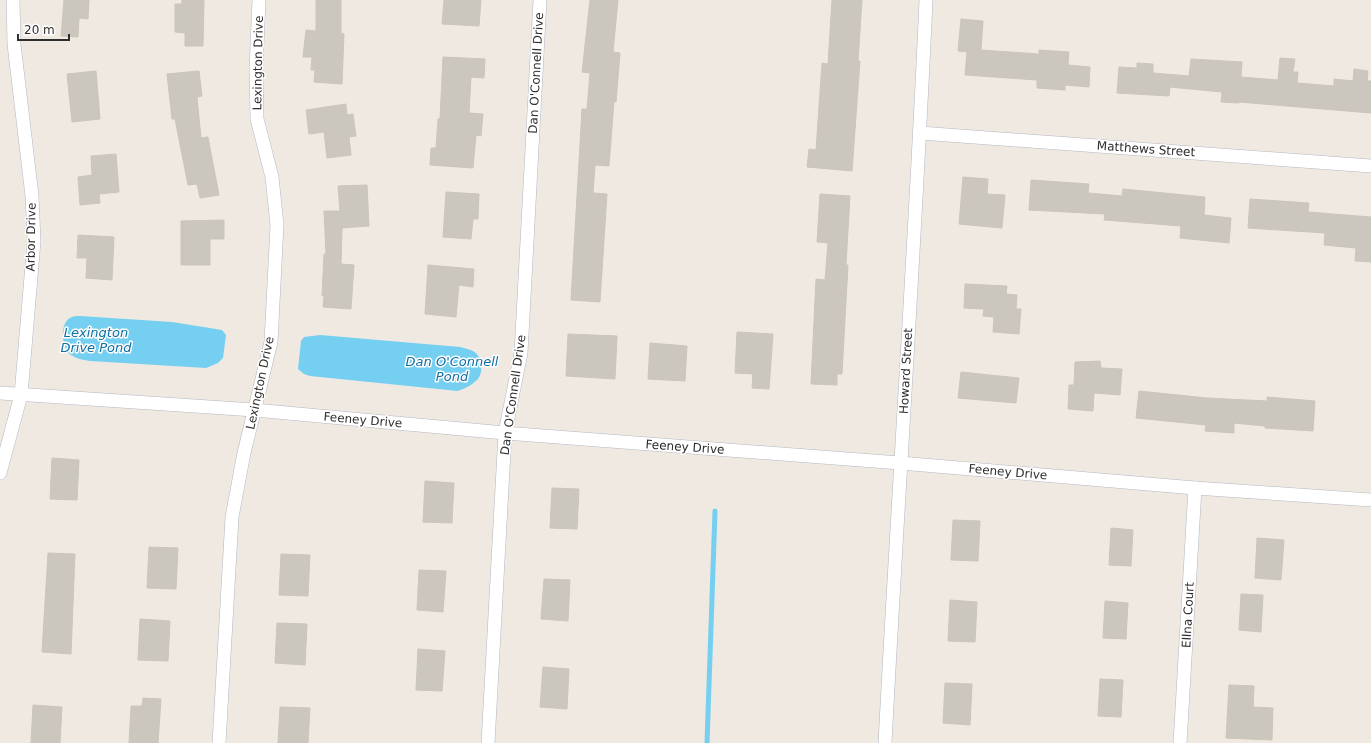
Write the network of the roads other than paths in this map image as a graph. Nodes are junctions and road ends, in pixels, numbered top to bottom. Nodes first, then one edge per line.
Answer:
1 (13, 0) edge
2 (259, 0) edge
3 (540, 0) edge
4 (926, 0) edge
5 (920, 133) junction
6 (1371, 166) edge
7 (0, 393) edge
8 (21, 395) junction
9 (254, 410) junction
10 (505, 433) junction
11 (900, 463) junction
12 (0, 473) edge
13 (1195, 488) junction
14 (1371, 500) edge
15 (219, 743) edge
16 (488, 743) edge
17 (885, 743) edge
18 (1180, 743) edge

1 - 8 street, Arbor Drive
2 - 9 street, Lexington Drive
3 - 10 street, Dan O'Connell Drive
4 - 5 street, Howard Street
5 - 6 street, Matthews Street
5 - 11 street, Howard Street
7 - 8 street, Feeney Drive
8 - 9 street, Feeney Drive
8 - 12 street, Arbor Drive
9 - 10 street, Feeney Drive
9 - 15 street, Lexington Drive
10 - 11 street, Feeney Drive
10 - 16 street, Dan O'Connell Drive
11 - 13 street, Feeney Drive
11 - 17 street, Howard Street
13 - 14 street, Feeney Drive
13 - 18 street, Ellna Court

